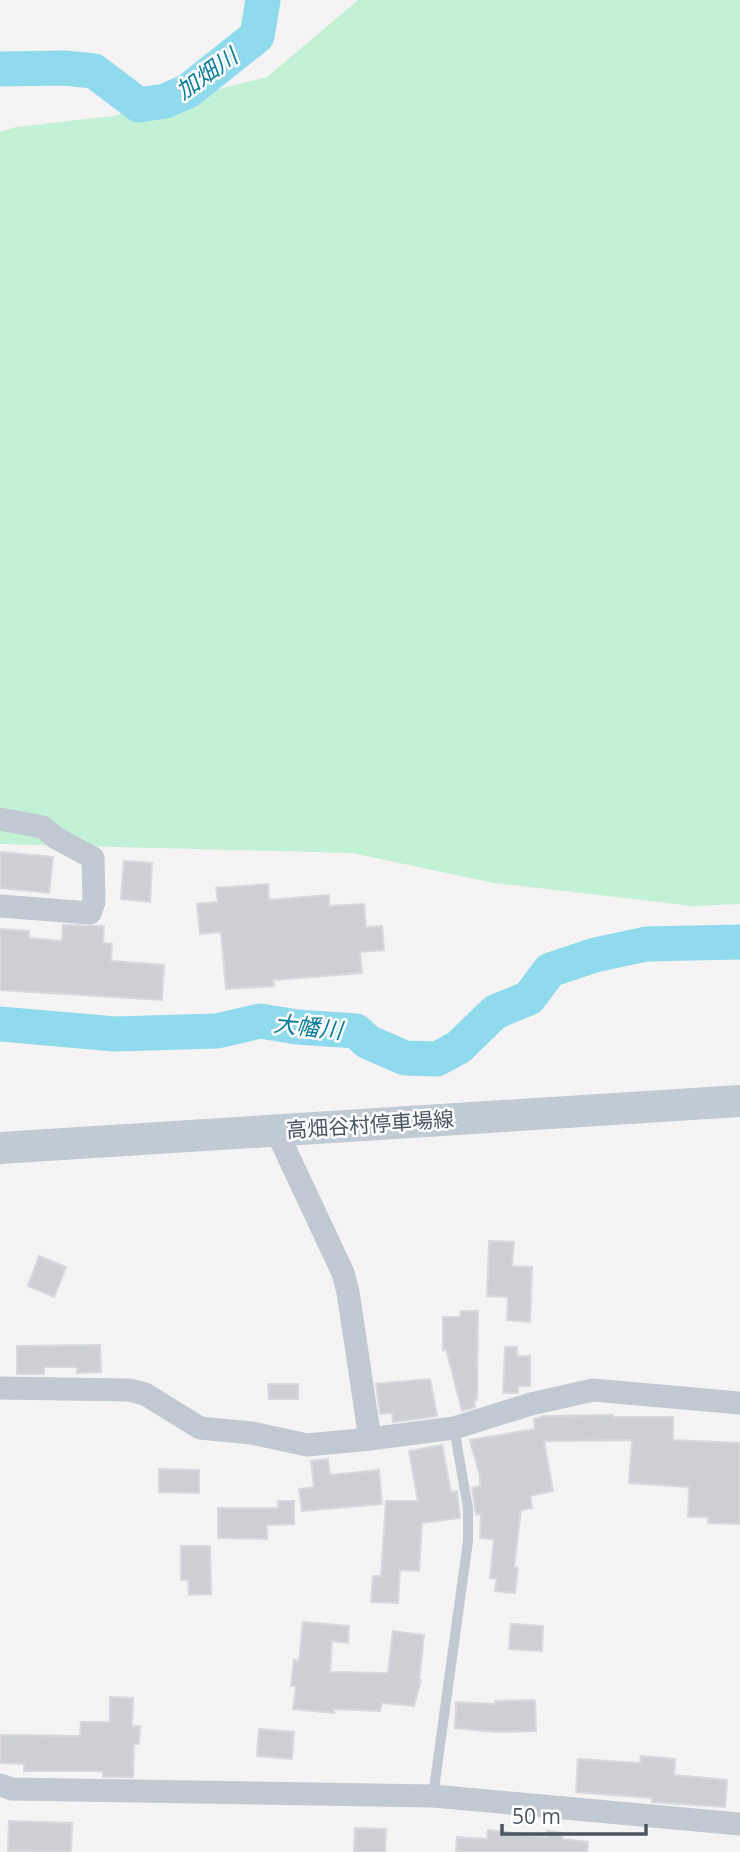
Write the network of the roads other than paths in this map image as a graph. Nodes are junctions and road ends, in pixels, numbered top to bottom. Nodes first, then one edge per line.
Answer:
1 (0, 819) edge
2 (0, 906) edge
3 (740, 1101) edge
4 (276, 1130) junction
5 (0, 1148) edge
6 (0, 1388) edge
7 (740, 1404) edge
8 (454, 1428) junction
9 (370, 1439) junction
10 (4, 1788) edge
11 (433, 1796) junction
12 (740, 1824) edge

1 - 2 street
3 - 4 main road, 高畑谷村停車場線
4 - 5 main road, 高畑谷村停車場線
4 - 9 street
6 - 9 street
7 - 8 street
8 - 9 street
8 - 11 lane
10 - 11 street
11 - 12 street

